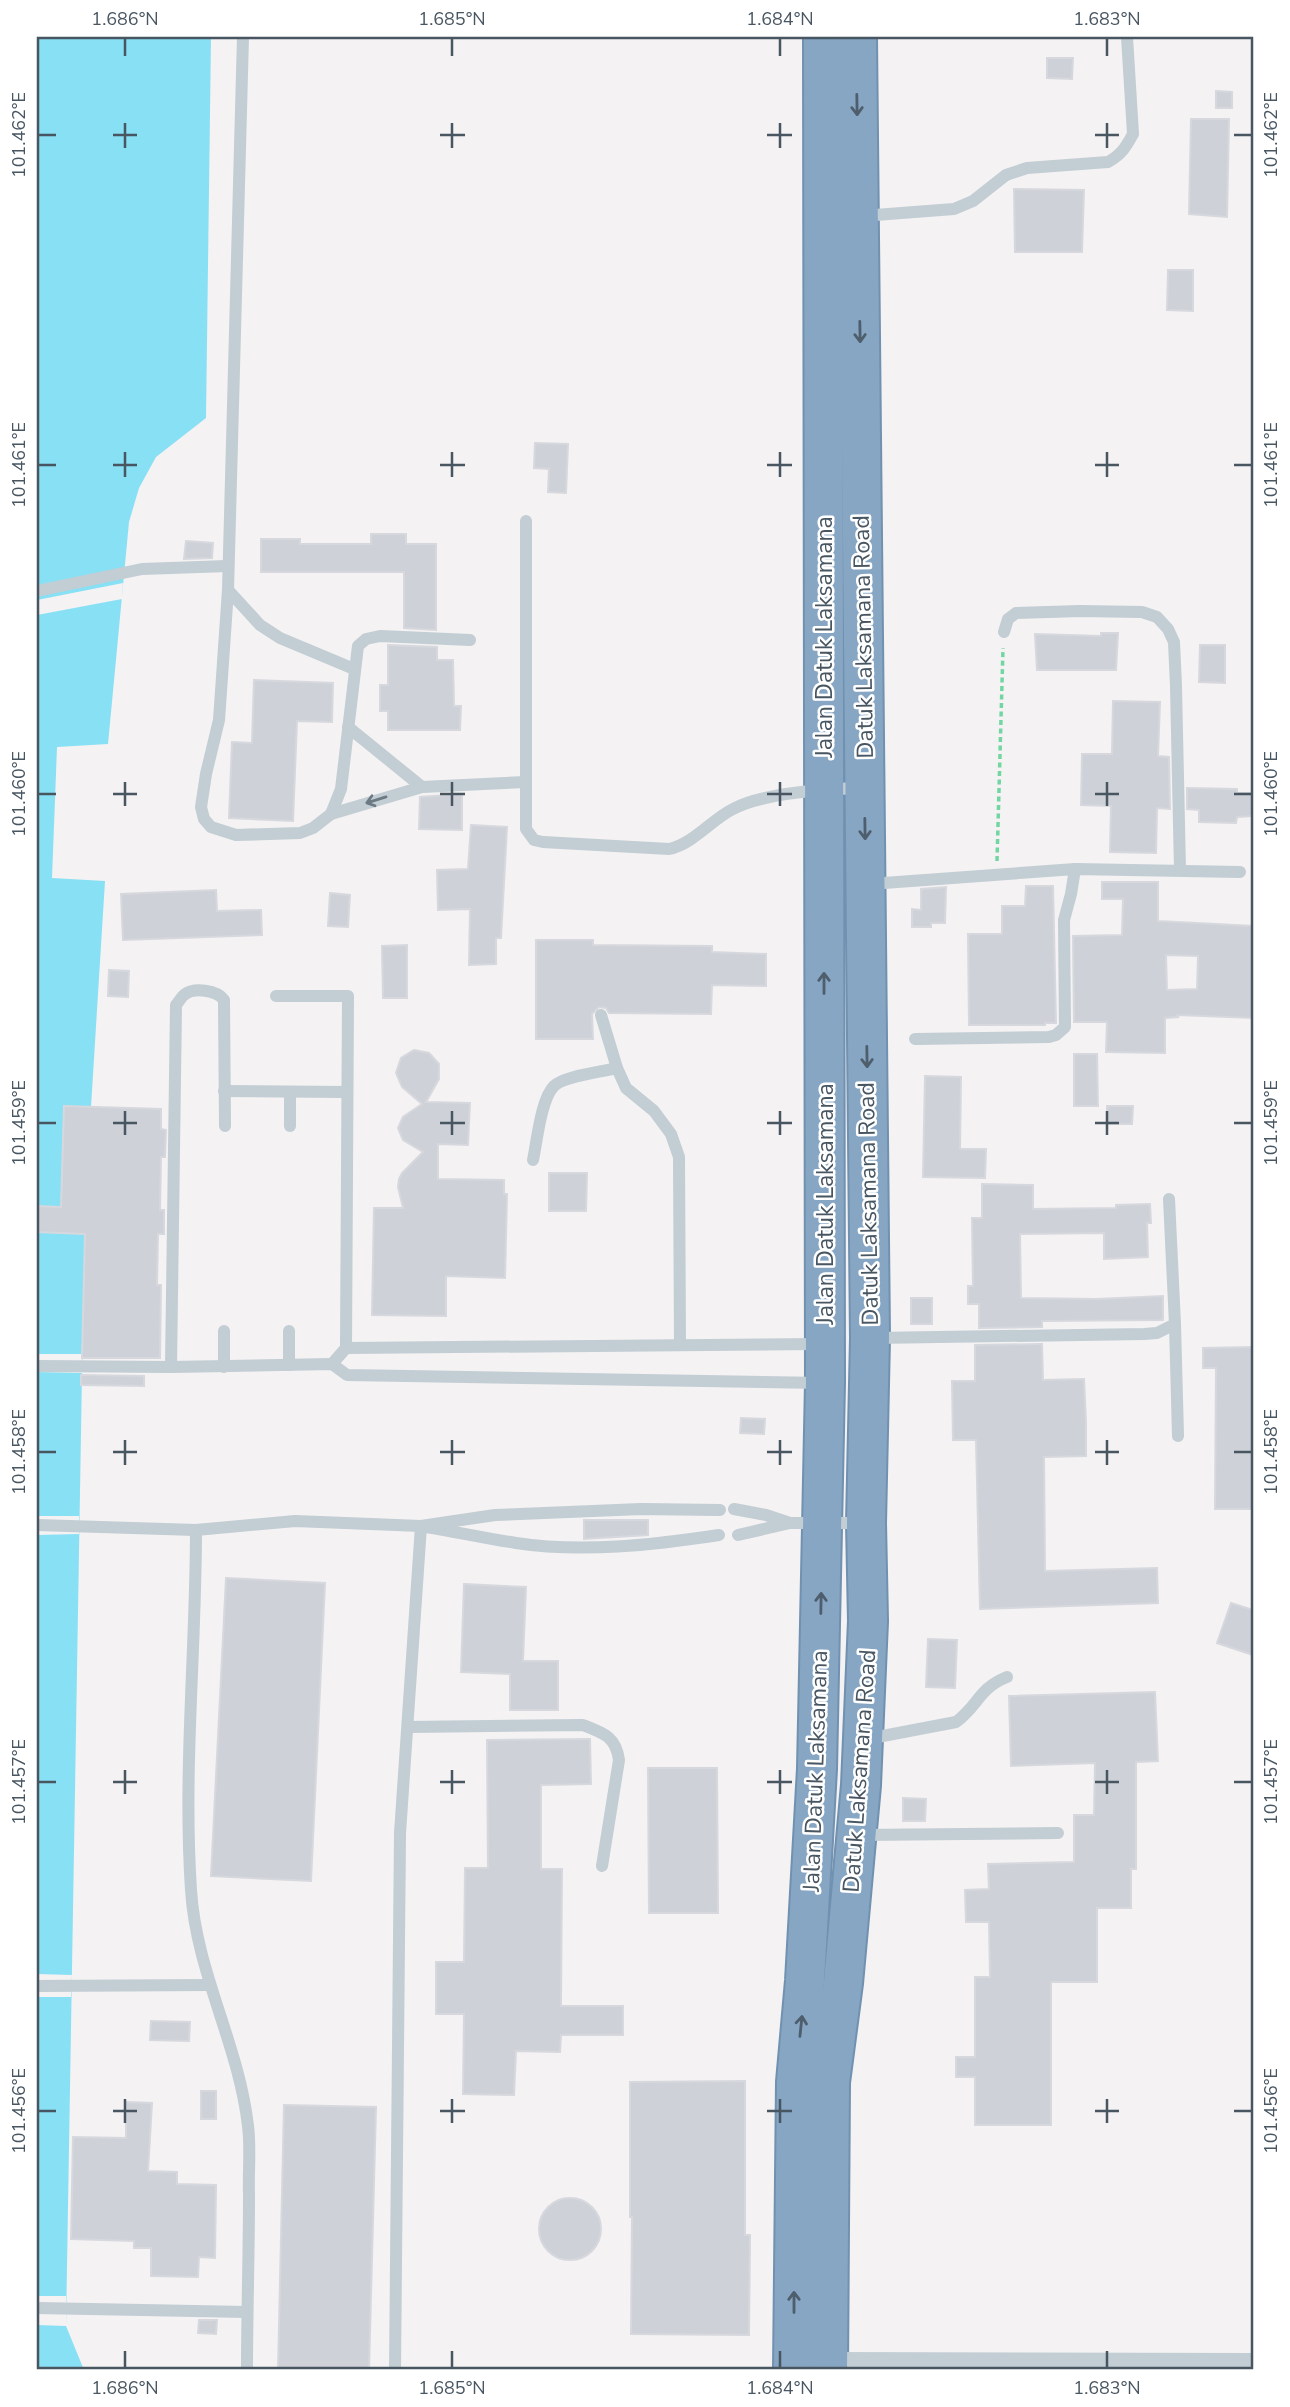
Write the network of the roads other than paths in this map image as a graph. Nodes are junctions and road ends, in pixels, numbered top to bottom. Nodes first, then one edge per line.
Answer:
1 (243, 37) edge
2 (823, 37) edge
3 (857, 37) edge
4 (1127, 37) edge
5 (841, 217) junction
6 (526, 521) dead end
7 (229, 566) junction
8 (228, 590) junction
9 (37, 591) edge
10 (1004, 632) road end
11 (470, 640) dead end
12 (354, 669) junction
13 (348, 727) junction
14 (526, 782) junction
15 (422, 787) junction
16 (865, 788) junction
17 (824, 789) junction
18 (331, 814) junction
19 (1075, 869) junction
20 (1180, 870) junction
21 (1240, 872) dead end
22 (866, 885) junction
23 (276, 996) dead end
24 (601, 1015) dead end
25 (915, 1039) dead end
26 (617, 1068) junction
27 (224, 1091) junction
28 (290, 1092) junction
29 (347, 1092) junction
30 (225, 1126) dead end
31 (290, 1126) dead end
32 (534, 1160) dead end
33 (1169, 1199) dead end
34 (1175, 1324) junction
35 (224, 1331) dead end
36 (289, 1331) dead end
37 (870, 1338) junction
38 (825, 1344) junction
39 (680, 1345) junction
40 (346, 1348) junction
41 (332, 1364) junction
42 (289, 1365) junction
43 (37, 1366) edge
44 (171, 1367) junction
45 (224, 1367) junction
46 (825, 1383) junction
47 (1178, 1436) dead end
48 (734, 1509) dead end
49 (720, 1510) dead end
50 (807, 1523) junction
51 (866, 1523) junction
52 (37, 1525) edge
53 (421, 1526) junction
54 (196, 1530) junction
55 (719, 1535) dead end
56 (738, 1535) dead end
57 (1007, 1677) dead end
58 (408, 1727) junction
59 (863, 1739) junction
60 (1058, 1833) dead end
61 (856, 1835) junction
62 (601, 1866) dead end
63 (209, 1985) junction
64 (37, 1986) edge
65 (813, 2082) junction
66 (37, 2308) edge
67 (247, 2312) junction
68 (1253, 2365) edge
69 (1053, 2367) edge
70 (1190, 2367) edge
71 (817, 2368) edge
72 (247, 2370) edge
73 (395, 2370) edge

1 - 7 lane
2 - 5 highway, Jalan Datuk Laksamana
3 -> 5 highway, Datuk Laksamana Road
4 - 5 lane
5 -> 16 highway, Datuk Laksamana Road
5 - 17 highway, Jalan Datuk Laksamana
6 - 14 lane
7 - 8 lane
7 - 9 lane
8 - 12 lane
8 - 18 lane
10 - 20 lane
11 - 12 lane
12 - 13 lane
13 - 15 lane
13 - 18 lane
14 - 15 lane
14 - 17 lane
15 -> 18 lane
16 - 17 lane
16 -> 22 highway, Datuk Laksamana Road
38 -> 17 highway, Jalan Datuk Laksamana
19 - 20 lane
19 - 22 lane
19 - 25 lane
20 - 21 lane
22 -> 37 highway, Datuk Laksamana Road
23 - 29 lane
24 - 26 lane
26 - 32 lane
26 - 39 lane
27 - 28 lane
27 - 30 lane
27 - 44 lane
28 - 29 lane
28 - 31 lane
29 - 40 lane
33 - 34 lane
34 - 37 lane
34 - 47 lane
35 - 45 lane
36 - 42 lane
37 - 51 highway, Datuk Laksamana Road
38 - 39 lane
38 - 46 highway, Jalan Datuk Laksamana
39 - 40 lane
40 - 41 lane
41 - 42 lane
41 - 46 lane
42 - 45 lane
43 - 44 lane
44 - 45 lane
46 - 50 highway, Jalan Datuk Laksamana
48 - 50 lane
49 - 53 lane
50 - 51 lane
50 - 56 lane
65 -> 50 highway, Jalan Datuk Laksamana
51 - 59 highway, Datuk Laksamana Road
52 - 54 lane
53 - 54 lane
53 - 55 lane
53 - 58 lane
54 - 63 lane
57 - 59 lane
58 - 62 lane
58 - 73 lane
59 - 61 highway, Datuk Laksamana Road
60 - 61 lane
61 - 65 highway, Datuk Laksamana Road
63 - 64 lane
63 - 67 lane
65 - 71 highway, Datuk Laksamana Road
66 - 67 lane
67 - 72 lane
68 - 70 street
69 - 70 street
69 - 71 street

